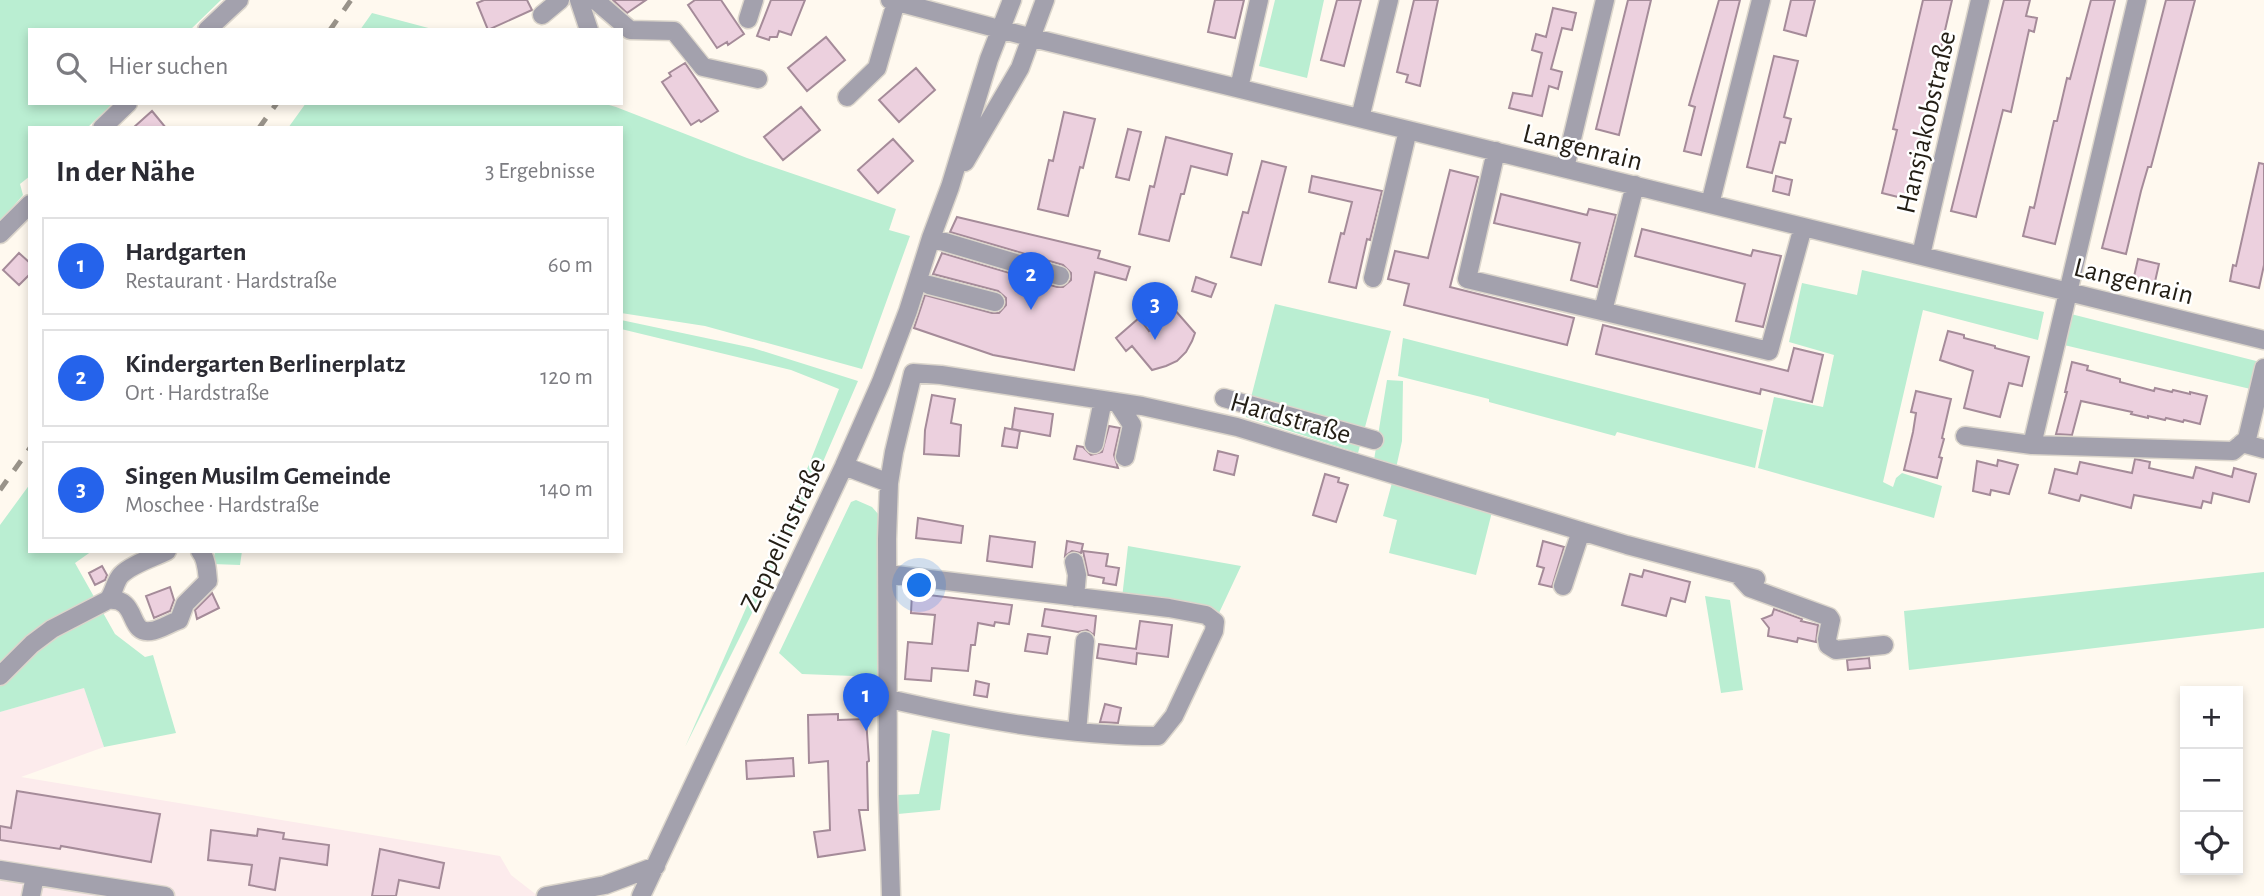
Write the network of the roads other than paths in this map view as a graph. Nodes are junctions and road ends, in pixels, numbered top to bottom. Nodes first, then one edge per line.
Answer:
1 (239, 0) edge
2 (560, 0) edge
3 (579, 0) edge
4 (595, 0) edge
5 (754, 0) edge
6 (1012, 0) edge
7 (1045, 0) edge
8 (1259, 0) edge
9 (1389, 0) edge
10 (1605, 0) edge
11 (1761, 0) edge
12 (1980, 0) edge
13 (2137, 0) edge
14 (893, 1) edge
15 (542, 15) dead end
16 (748, 19) dead end
17 (209, 28) edge
18 (588, 28) edge
19 (1001, 30) junction
20 (1033, 38) junction
21 (758, 79) dead end
22 (1239, 89) junction
23 (847, 96) dead end
24 (126, 105) edge
25 (1360, 118) junction
26 (104, 126) edge
27 (1409, 130) junction
28 (1496, 151) junction
29 (1565, 168) junction
30 (1635, 185) junction
31 (950, 187) junction
32 (1710, 204) junction
33 (28, 206) edge
34 (1803, 227) junction
35 (0, 234) edge
36 (931, 238) junction
37 (1921, 255) junction
38 (1060, 276) dead end
39 (1373, 278) dead end
40 (929, 285) dead end
41 (2068, 291) junction
42 (995, 302) dead end
43 (1603, 311) junction
44 (2264, 340) edge
45 (2264, 368) edge
46 (1224, 398) dead end
47 (1110, 401) junction
48 (1965, 436) dead end
49 (1374, 440) dead end
50 (2242, 443) junction
51 (1094, 444) dead end
52 (2032, 445) junction
53 (2264, 449) edge
54 (1125, 457) dead end
55 (844, 466) junction
56 (889, 483) junction
57 (1581, 531) junction
58 (163, 553) edge
59 (202, 553) edge
60 (1074, 562) dead end
61 (888, 574) junction
62 (1738, 574) junction
63 (1756, 579) dead end
64 (1563, 586) dead end
65 (1074, 597) junction
66 (108, 600) junction
67 (1085, 641) dead end
68 (1884, 645) dead end
69 (0, 676) edge
70 (889, 699) junction
71 (1077, 732) junction
72 (656, 866) junction
73 (0, 870) edge
74 (35, 876) junction
75 (31, 896) edge
76 (165, 896) edge
77 (546, 896) edge
78 (641, 896) edge
79 (891, 896) edge

1 - 17 street
2 - 15 street
3 - 18 street
4 - 21 street
5 - 16 street
6 - 19 street
7 - 20 street
8 - 22 street
9 - 25 street
10 - 29 street
11 - 32 street
12 - 37 street, Hansjakobstraße
13 - 41 street
14 - 19 street, Langenrain
14 - 23 street
19 - 20 street, Langenrain
19 - 31 street
20 - 22 street, Langenrain
20 - 31 street
22 - 25 street, Langenrain
24 - 26 street
25 - 27 street, Langenrain
27 - 28 street, Langenrain
27 - 39 street
28 - 29 street, Langenrain
28 - 43 street
29 - 30 street, Langenrain
30 - 32 street, Langenrain
30 - 43 street
31 - 36 street, Zeppelinstraße
32 - 34 street, Langenrain
33 - 35 street
34 - 37 street, Langenrain
34 - 43 street
36 - 38 street
36 - 55 street, Zeppelinstraße
37 - 41 street, Langenrain
40 - 42 street
41 - 44 street, Langenrain
41 - 52 street
45 - 50 street
46 - 49 street
47 - 51 street
47 - 54 street
47 - 56 street, Hardstraße
47 - 57 street, Hardstraße
48 - 52 street
50 - 52 street
50 - 53 street
55 - 56 street
55 - 72 street, Zeppelinstraße
56 - 61 street, Hardstraße
57 - 62 street, Hardstraße
57 - 64 street
58 - 66 street
59 - 66 street
60 - 65 street
61 - 65 street
61 - 70 street, Hardstraße
62 - 63 street, Hardstraße
62 - 68 street
65 - 71 street
66 - 69 street
67 - 71 street
70 - 71 street
70 - 79 street, Hardstraße
72 - 77 street
72 - 78 street, Zeppelinstraße
73 - 74 street
74 - 75 street
74 - 76 street

